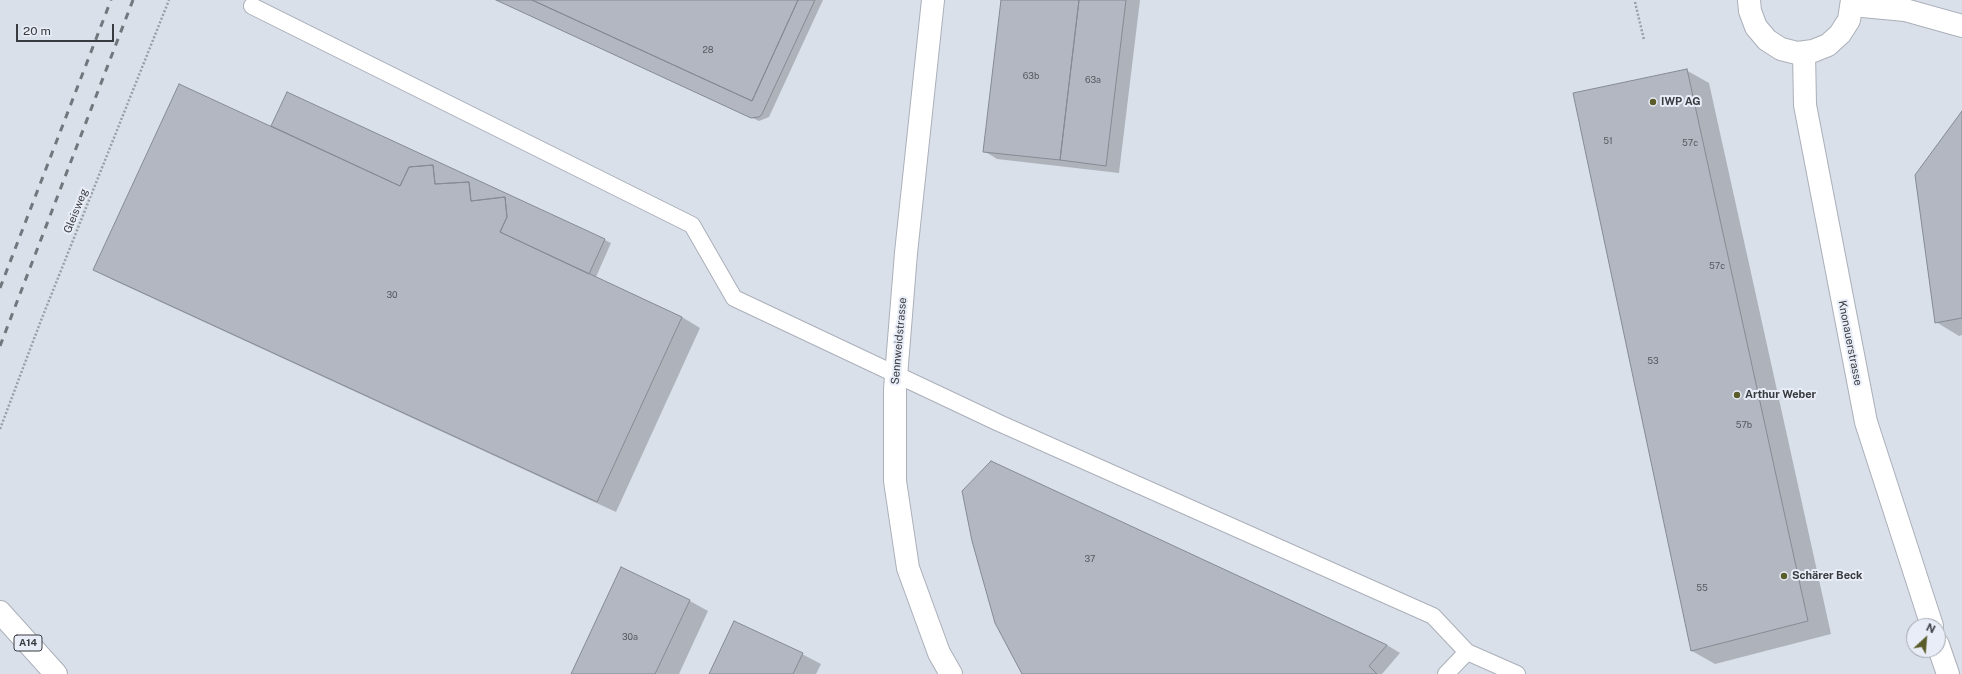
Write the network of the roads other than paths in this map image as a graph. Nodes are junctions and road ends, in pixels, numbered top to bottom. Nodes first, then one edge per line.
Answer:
1 (933, 0) edge
2 (1749, 0) edge
3 (1852, 2) edge
4 (252, 6) dead end
5 (1962, 26) edge
6 (1804, 52) junction
7 (897, 374) junction
8 (0, 612) edge
9 (1929, 618) edge
10 (1467, 652) junction
11 (1942, 658) edge
12 (56, 674) edge
13 (951, 674) edge
14 (1446, 674) edge
15 (1517, 674) edge
16 (1948, 674) edge

1 - 7 main road, Sennweidstrasse
2 - 6 main road
3 - 5 main road
3 - 6 main road
4 - 7 lane
6 - 9 main road, Knonauerstrasse
7 - 10 lane
7 - 13 main road, Sennweidstrasse
8 - 12 main road, A14
10 - 14 lane
10 - 15 lane
11 - 16 main road

